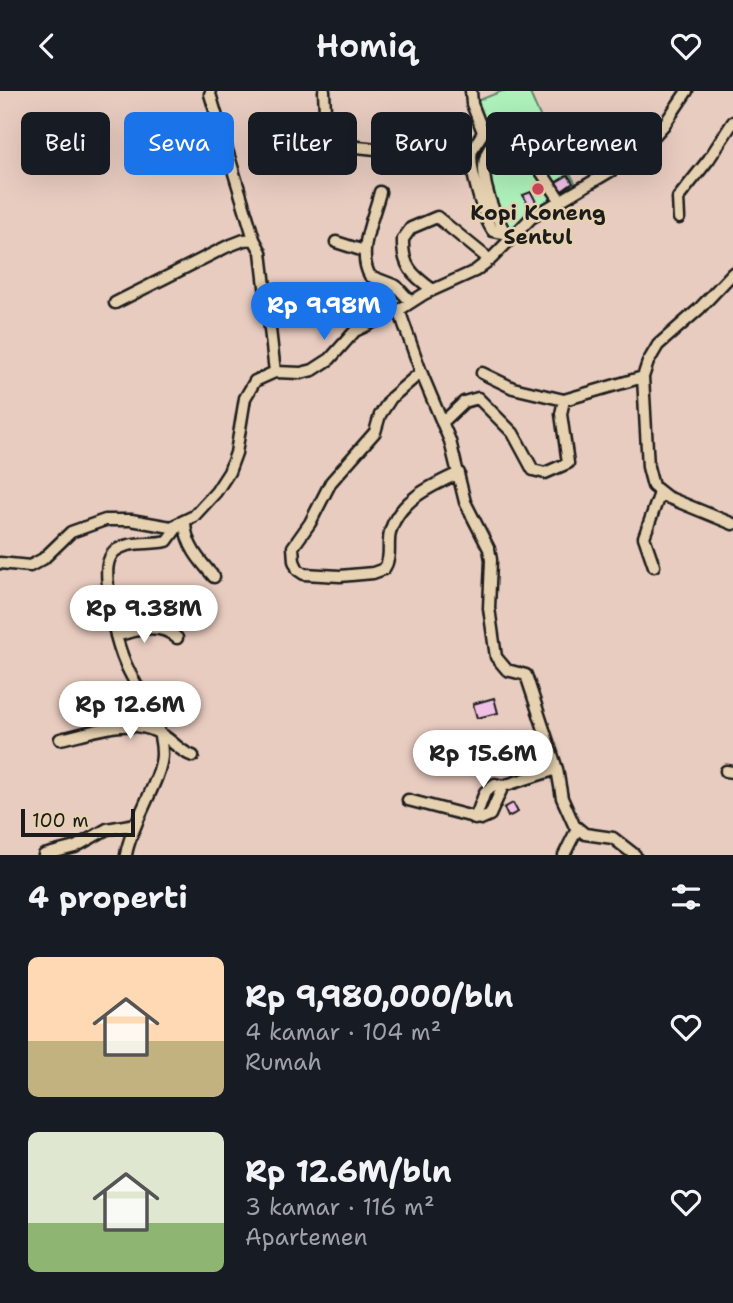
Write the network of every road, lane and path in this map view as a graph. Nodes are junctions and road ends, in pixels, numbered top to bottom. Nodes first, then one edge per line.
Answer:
1 (324, 91) edge
2 (471, 91) edge
3 (687, 91) edge
4 (210, 94) dead end
5 (733, 122) edge
6 (473, 149) junction
7 (380, 192) dead end
8 (560, 200) junction
9 (679, 218) dead end
10 (510, 234) junction
11 (254, 239) junction
12 (337, 242) dead end
13 (365, 251) junction
14 (490, 260) junction
15 (733, 273) edge
16 (433, 290) junction
17 (411, 302) junction
18 (115, 303) dead end
19 (399, 310) junction
20 (275, 372) junction
21 (421, 372) junction
22 (482, 373) dead end
23 (643, 377) junction
24 (564, 400) junction
25 (442, 422) junction
26 (459, 473) junction
27 (660, 493) junction
28 (181, 524) junction
29 (733, 524) edge
30 (0, 563) edge
31 (654, 566) dead end
32 (214, 577) dead end
33 (116, 636) junction
34 (177, 638) dead end
35 (158, 732) junction
36 (60, 740) dead end
37 (193, 756) dead end
38 (557, 769) junction
39 (408, 800) dead end
40 (136, 824) junction
41 (577, 829) junction
42 (44, 855) edge
43 (125, 855) edge
44 (564, 855) edge
45 (635, 855) edge

1 - 6 street
2 - 6 street
3 - 8 street
4 - 11 street
5 - 9 street
6 - 10 street
7 - 13 street
8 - 10 street
8 - 10 street
10 - 14 street
11 - 18 street
11 - 20 street
12 - 13 street
13 - 17 street
14 - 16 street
14 - 16 street
15 - 23 street
16 - 17 street
17 - 19 street
19 - 20 street
19 - 21 street
20 - 28 street
21 - 25 street
21 - 26 street
22 - 24 street
23 - 24 street
23 - 27 street
24 - 25 street
25 - 26 street
26 - 38 street
27 - 29 street
27 - 31 street
28 - 30 street
28 - 32 street
28 - 33 street
33 - 34 street
33 - 35 street
35 - 36 street
35 - 37 street
35 - 40 street
38 - 39 street
38 - 41 street
40 - 42 street
40 - 43 street
41 - 44 street
41 - 45 street

